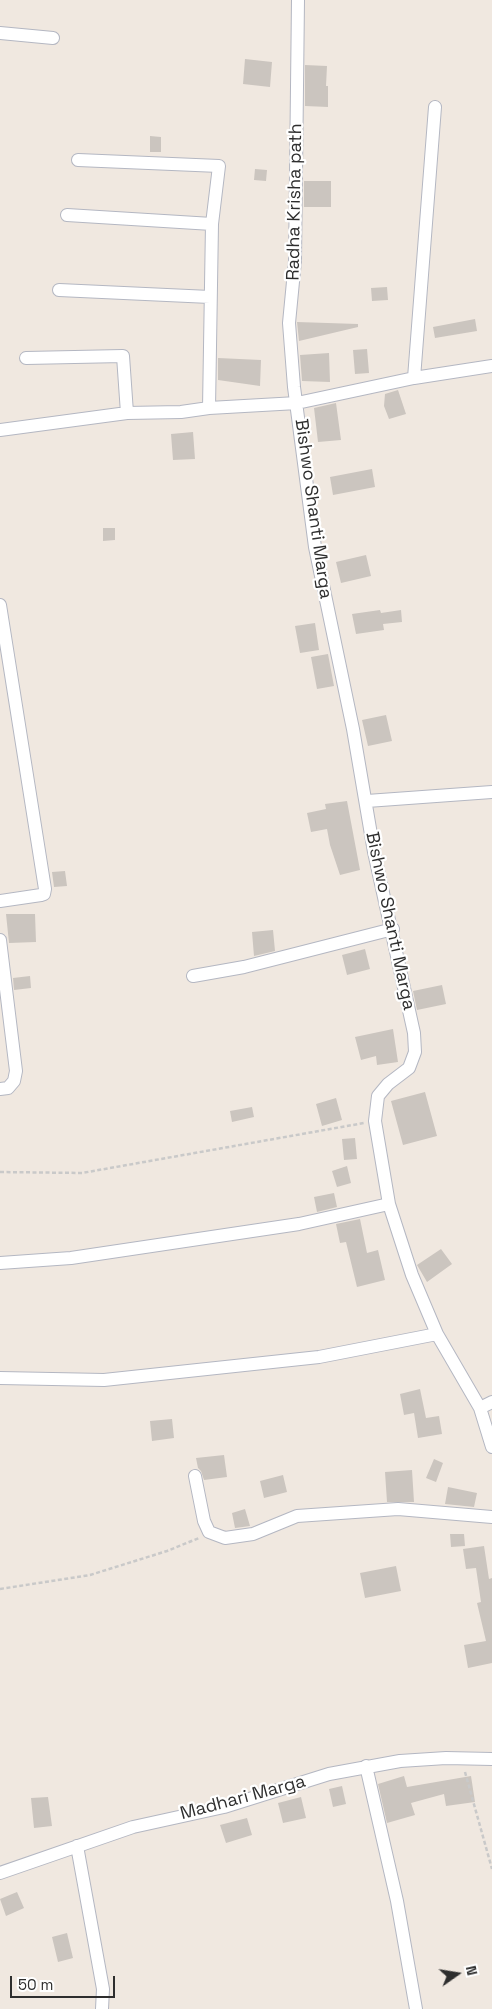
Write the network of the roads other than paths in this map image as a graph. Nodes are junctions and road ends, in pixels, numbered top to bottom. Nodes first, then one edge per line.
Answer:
1 (298, 0) edge
2 (0, 33) edge
3 (53, 38) dead end
4 (435, 107) dead end
5 (78, 160) dead end
6 (68, 215) dead end
7 (212, 224) junction
8 (59, 290) dead end
9 (210, 297) junction
10 (26, 358) dead end
11 (492, 366) edge
12 (414, 378) junction
13 (298, 403) junction
14 (209, 408) junction
15 (127, 413) junction
16 (0, 430) edge
17 (0, 605) edge
18 (492, 792) edge
19 (367, 801) junction
20 (0, 901) edge
21 (393, 929) junction
22 (0, 940) edge
23 (193, 976) dead end
24 (0, 1088) edge
25 (389, 1204) junction
26 (0, 1263) edge
27 (437, 1334) junction
28 (0, 1378) edge
29 (492, 1402) edge
30 (480, 1408) junction
31 (492, 1447) edge
32 (195, 1476) dead end
33 (492, 1517) edge
34 (492, 1759) edge
35 (366, 1766) junction
36 (78, 1846) junction
37 (0, 1873) edge
38 (102, 2009) edge
39 (416, 2009) edge

1 - 13 street, Radha Krisha path
2 - 3 street
4 - 12 street
5 - 7 street
6 - 7 street
7 - 9 street
8 - 9 street
9 - 14 street
10 - 15 street
11 - 12 street
12 - 13 street
13 - 14 street
13 - 19 street, Bishwo Shanti Marga
14 - 15 street
15 - 16 street
17 - 20 street
18 - 19 street
19 - 21 street, Bishwo Shanti Marga
21 - 23 street
21 - 25 street, Bishwo Shanti Marga
22 - 24 street
25 - 26 street
25 - 27 street, Bishwo Shanti Marga
27 - 28 street
27 - 30 street, Bishwo Shanti Marga
29 - 30 street
30 - 31 street, Bishwo Shanti Marga
32 - 33 street
34 - 35 street, Madhari Marga
35 - 36 street, Madhari Marga
35 - 39 street
36 - 37 street, Madhari Marga
36 - 38 street

